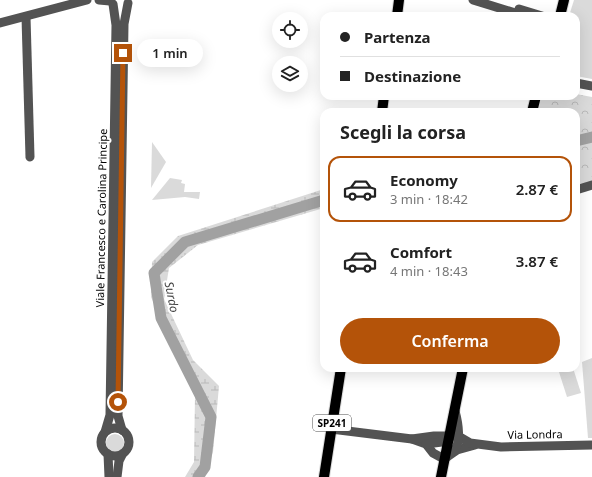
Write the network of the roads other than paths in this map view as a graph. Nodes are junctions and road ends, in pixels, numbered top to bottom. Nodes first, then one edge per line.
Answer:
1 (87, 0) edge
2 (99, 0) edge
3 (399, 0) edge
4 (473, 0) edge
5 (491, 0) edge
6 (564, 0) edge
7 (130, 1) edge
8 (111, 2) edge
9 (398, 12) edge
10 (512, 12) edge
11 (529, 12) edge
12 (561, 12) edge
13 (26, 17) junction
14 (0, 24) edge
15 (580, 84) edge
16 (592, 86) edge
17 (30, 157) dead end
18 (592, 186) edge
19 (580, 189) edge
20 (339, 372) edge
21 (461, 372) edge
22 (331, 429) junction
23 (122, 430) junction
24 (105, 432) junction
25 (453, 436) junction
26 (412, 439) junction
27 (426, 444) junction
28 (479, 444) junction
29 (592, 445) edge
30 (453, 452) junction
31 (108, 454) junction
32 (122, 455) junction
33 (444, 459) junction
34 (109, 477) edge
35 (118, 477) edge
36 (324, 477) edge
37 (441, 477) edge

1 - 13 street
2 - 8 street
3 - 9 main road
4 - 10 street
5 - 11 street
6 - 12 main road
7 - 8 street, Viale Francesco e Carolina Principe
7 - 23 street, Viale Francesco e Carolina Principe
8 - 24 street, Viale Francesco e Carolina Principe
13 - 14 street
13 - 17 street
15 - 16 street
18 - 19 street
20 - 22 main road, SP241
21 - 25 main road
22 - 26 street
22 - 36 main road, SP241
23 - 24 street
23 - 32 street, Viale Francesco e Carolina Principe
24 - 31 street, Viale Francesco e Carolina Principe
25 - 26 street
25 - 27 street
25 - 28 street, Via Londra
25 - 30 street
25 - 33 main road
26 - 27 street
27 - 33 street
28 - 29 street, Via Londra
28 - 30 street, Via Londra
30 - 33 street, Via Londra
31 - 32 street
31 - 34 street, Viale Francesco e Carolina Principe
32 - 35 street, Viale Francesco e Carolina Principe
33 - 37 main road

